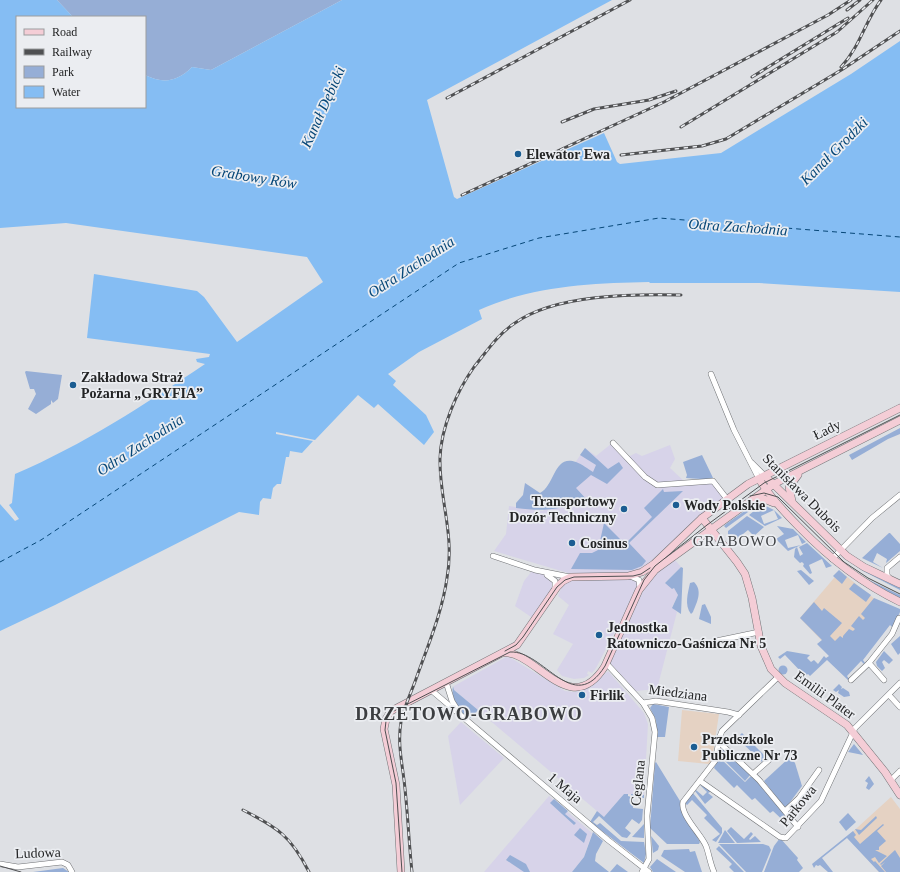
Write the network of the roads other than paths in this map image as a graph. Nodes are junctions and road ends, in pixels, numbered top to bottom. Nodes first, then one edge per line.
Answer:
1 (711, 374) dead end
2 (900, 408) edge
3 (900, 420) edge
4 (613, 443) dead end
5 (804, 470) junction
6 (762, 477) junction
7 (774, 484) junction
8 (765, 490) junction
9 (900, 495) edge
10 (728, 499) junction
11 (747, 503) junction
12 (779, 506) junction
13 (797, 507) junction
14 (702, 518) junction
15 (711, 529) junction
16 (840, 550) junction
17 (493, 556) dead end
18 (900, 557) edge
19 (832, 559) junction
20 (544, 573) junction
21 (628, 576) junction
22 (572, 577) junction
23 (892, 581) junction
24 (900, 584) edge
25 (639, 590) junction
26 (554, 591) junction
27 (900, 602) edge
28 (899, 618) dead end
29 (758, 632) junction
30 (522, 640) junction
31 (716, 641) dead end
32 (503, 653) junction
33 (522, 659) junction
34 (606, 663) junction
35 (869, 663) junction
36 (778, 676) junction
37 (851, 680) dead end
38 (884, 680) dead end
39 (446, 682) junction
40 (900, 683) edge
41 (430, 690) junction
42 (889, 695) junction
43 (643, 702) junction
44 (900, 707) edge
45 (739, 715) junction
46 (466, 720) junction
47 (853, 733) junction
48 (722, 745) dead end
49 (767, 753) dead end
50 (820, 770) dead end
51 (900, 771) edge
52 (753, 774) junction
53 (891, 780) junction
54 (700, 781) junction
55 (900, 795) edge
56 (785, 811) junction
57 (798, 827) junction
58 (0, 864) edge
59 (645, 871) edge
60 (72, 872) edge
61 (401, 872) edge
62 (714, 872) edge

1 - 6 street, Stanisława Dubois
2 - 6 street, Łady
3 - 5 street, Łady
4 - 10 street
5 - 7 street, Łady
5 - 13 street, Łady
6 - 7 street, Stanisława Dubois
6 - 8 street, Stanisława Dubois
6 - 10 street, Łady
7 - 8 street, Łady
7 - 13 street, Stanisława Dubois
8 - 11 street, Łady
8 - 12 street, Stanisława Dubois
9 - 16 street
10 - 14 street, Łady
11 - 12 street
11 - 15 street, Łady
12 - 19 street, Stanisława Dubois
13 - 16 street, Stanisława Dubois
14 - 15 street, Emilii Plater
14 - 21 street, Łady
15 - 25 street, Łady
15 - 29 street, Emilii Plater
16 - 19 street, Stanisława Dubois
16 - 23 street, Stanisława Dubois
17 - 20 street
18 - 23 street
19 - 27 street, Stanisława Dubois
20 - 22 street
20 - 26 street
21 - 22 street, Łady
21 - 25 street
22 - 26 street
23 - 24 street, Stanisława Dubois
25 - 34 street, Łady
26 - 30 street
28 - 35 street
29 - 31 street
29 - 36 street, Emilii Plater
30 - 32 street
30 - 33 street
32 - 33 street, Łady
32 - 39 street
33 - 34 street, Łady
34 - 43 street, Miedziana
35 - 37 street
35 - 38 street
36 - 45 street
36 - 47 street, Emilii Plater
39 - 41 street
39 - 46 street, 1 Maja
40 - 42 street, Parkowa
41 - 46 street, 1 Maja
41 - 61 street
42 - 44 street
42 - 47 street, Parkowa
43 - 45 street, Miedziana
43 - 59 street, Ceglana
45 - 54 street
46 - 59 street, 1 Maja
47 - 53 street, Emilii Plater
47 - 57 street, Parkowa
48 - 52 street
49 - 52 street
50 - 56 street
51 - 53 street
52 - 56 street
53 - 55 street, Emilii Plater
54 - 57 street, Parkowa
54 - 62 street
56 - 57 street
58 - 60 street, Ludowa

